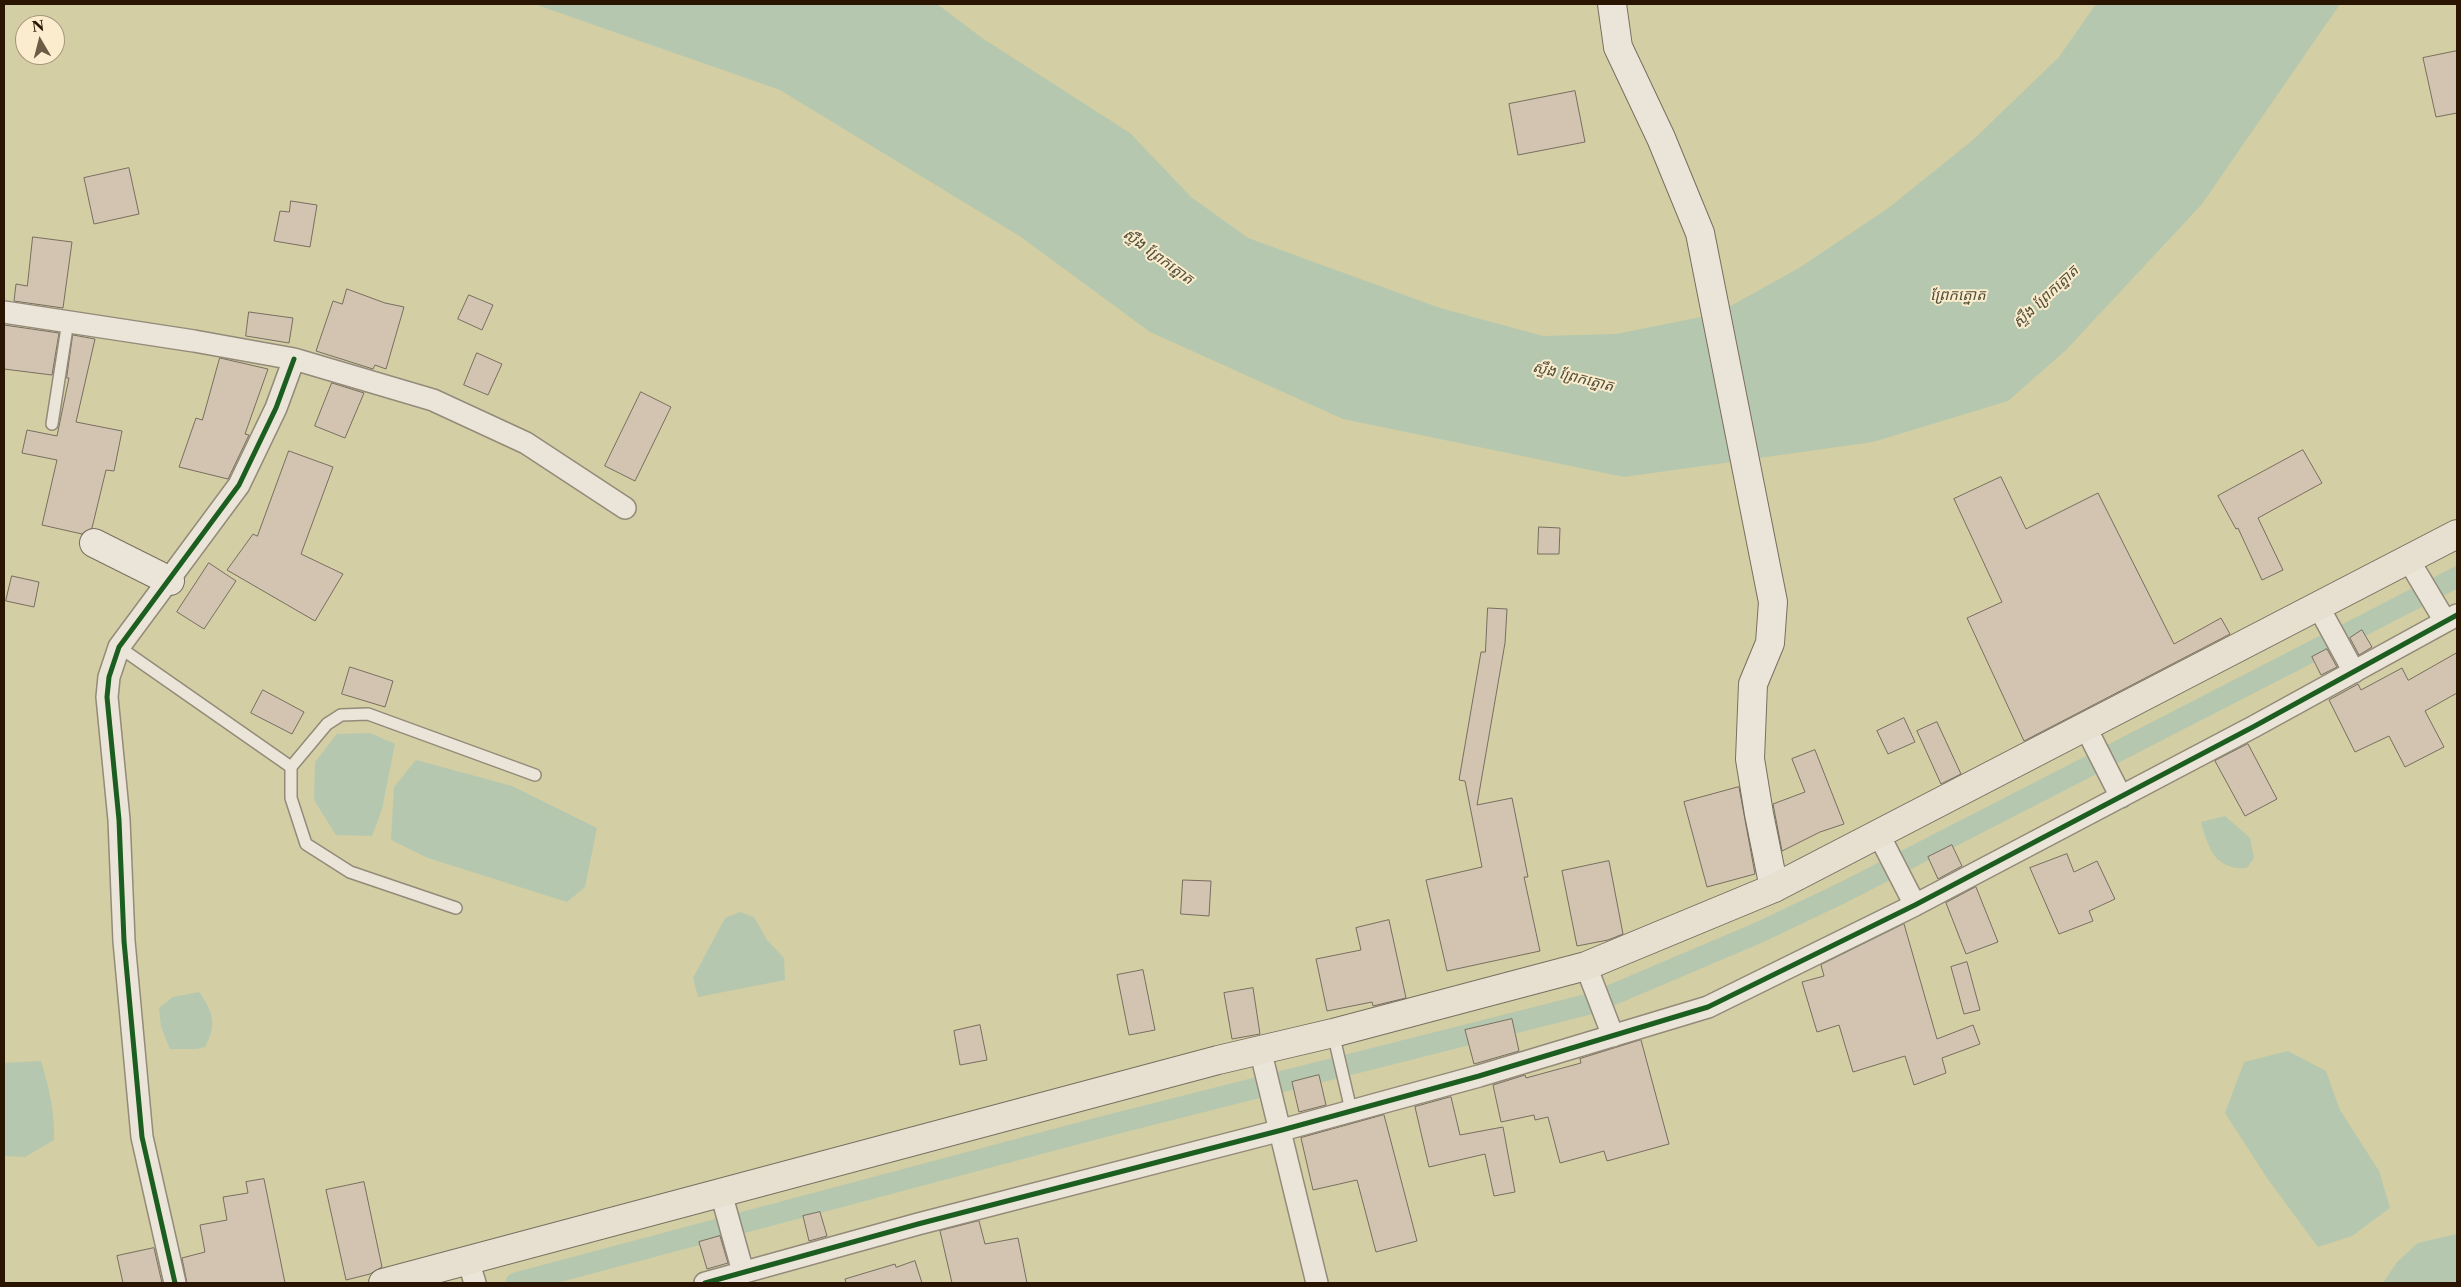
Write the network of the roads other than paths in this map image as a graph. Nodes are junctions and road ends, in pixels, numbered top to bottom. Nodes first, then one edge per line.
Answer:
1 (1612, 4) edge
2 (4, 312) edge
3 (68, 321) junction
4 (294, 359) junction
5 (52, 424) dead end
6 (625, 508) dead end
7 (2457, 534) edge
8 (94, 543) dead end
9 (2408, 559) junction
10 (170, 580) junction
11 (2318, 606) junction
12 (2451, 618) edge
13 (120, 647) junction
14 (2354, 672) junction
15 (2085, 726) junction
16 (291, 767) junction
17 (535, 775) dead end
18 (2121, 797) junction
19 (1883, 844) junction
20 (1774, 888) junction
21 (1911, 896) junction
22 (456, 908) dead end
23 (1591, 978) junction
24 (1611, 1028) junction
25 (1333, 1033) junction
26 (1260, 1050) junction
27 (1349, 1100) junction
28 (1279, 1122) junction
29 (721, 1193) junction
30 (471, 1272) edge
31 (743, 1272) junction
32 (175, 1283) edge
33 (383, 1283) edge
34 (705, 1283) edge
35 (1317, 1283) edge

1 - 20 street
2 - 3 street
3 - 4 street
3 - 5 lane
4 - 6 street
4 - 10 street
7 - 9 main road
8 - 10 street
9 - 11 main road
9 - 12 street
10 - 13 street
11 - 14 street
11 - 15 main road
12 - 14 street
13 - 16 lane
13 - 32 street
14 - 18 street
15 - 18 street
15 - 19 main road
16 - 17 lane
16 - 22 lane
18 - 21 street
19 - 20 main road
19 - 21 street
20 - 23 main road
21 - 24 street
23 - 24 street
23 - 25 main road
24 - 27 street
25 - 26 main road
25 - 27 lane
26 - 28 street
26 - 29 main road
27 - 28 street
28 - 31 street
28 - 35 street
29 - 30 main road
29 - 31 street
30 - 33 main road
31 - 34 street

